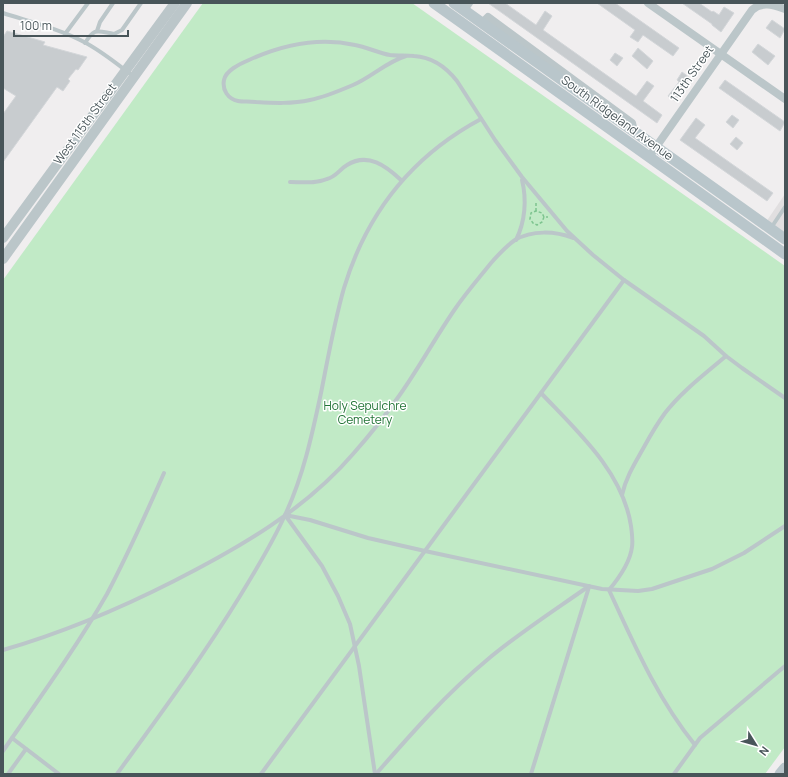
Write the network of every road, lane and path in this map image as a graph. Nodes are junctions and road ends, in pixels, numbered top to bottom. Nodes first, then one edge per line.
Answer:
1 (88, 3) edge
2 (113, 3) edge
3 (141, 3) edge
4 (175, 3) edge
5 (187, 3) edge
6 (434, 3) edge
7 (454, 3) edge
8 (648, 3) edge
9 (467, 6) edge
10 (785, 9) edge
11 (3, 13) edge
12 (97, 31) junction
13 (65, 34) junction
14 (85, 43) junction
15 (721, 54) junction
16 (406, 56) junction
17 (125, 70) junction
18 (134, 77) junction
19 (785, 99) edge
20 (481, 119) junction
21 (656, 147) junction
22 (649, 157) junction
23 (522, 178) junction
24 (401, 180) junction
25 (290, 182) dead end
26 (785, 207) edge
27 (544, 217) junction
28 (554, 217) junction
29 (771, 229) junction
30 (3, 237) edge
31 (785, 239) edge
32 (516, 240) junction
33 (577, 240) junction
34 (14, 244) junction
35 (785, 254) edge
36 (3, 259) edge
37 (624, 280) junction
38 (726, 356) junction
39 (541, 394) junction
40 (785, 398) edge
41 (164, 473) dead end
42 (622, 495) junction
43 (285, 515) junction
44 (785, 526) edge
45 (425, 551) junction
46 (589, 586) junction
47 (610, 590) junction
48 (91, 619) junction
49 (356, 646) junction
50 (3, 650) edge
51 (785, 666) edge
52 (12, 738) junction
53 (695, 745) junction
54 (26, 749) junction
55 (3, 751) edge
56 (785, 768) edge
57 (8, 774) edge
58 (59, 774) edge
59 (117, 774) edge
60 (262, 774) edge
61 (376, 774) edge
62 (531, 774) edge
63 (674, 774) edge
64 (780, 774) edge

1 - 13 lane
2 - 12 lane
3 - 12 lane
4 - 17 street, West 115th Street
5 - 18 street, West 115th Street
6 - 22 main road, South Ridgeland Avenue
7 - 9 main road, South Ridgeland Avenue
8 - 15 street
9 - 21 main road, South Ridgeland Avenue
10 - 15 street, 113th Street
11 - 13 lane
12 - 14 lane
13 - 14 lane
14 - 17 lane
15 - 19 street
15 - 21 street, 113th Street
16 - 16 lane
16 - 20 lane
17 - 18 lane
17 - 30 street, West 115th Street
18 - 34 street, West 115th Street
20 - 23 lane
20 - 24 lane
21 - 22 street, 113th Street
21 - 29 main road, South Ridgeland Avenue
22 - 35 main road, South Ridgeland Avenue
23 - 28 lane
23 - 32 lane
24 - 25 lane
24 - 43 lane
26 - 29 lane
27 - 27 path
27 - 28 path
28 - 33 lane
29 - 31 main road, South Ridgeland Avenue
30 - 34 lane
32 - 33 lane
32 - 43 lane
33 - 37 lane
34 - 36 street, West 115th Street
37 - 38 lane
37 - 39 lane
38 - 40 lane
38 - 42 lane
39 - 42 lane
39 - 45 lane
41 - 48 lane
42 - 47 lane
43 - 45 lane
43 - 48 lane
43 - 49 lane
43 - 59 lane
44 - 47 lane
45 - 46 lane
45 - 49 lane
46 - 47 lane
46 - 61 lane
46 - 62 lane
47 - 53 lane
48 - 50 lane
48 - 52 lane
49 - 60 lane
49 - 61 lane
51 - 53 lane
52 - 54 lane
52 - 55 lane
53 - 63 lane
54 - 57 lane
54 - 58 lane
56 - 64 main road

